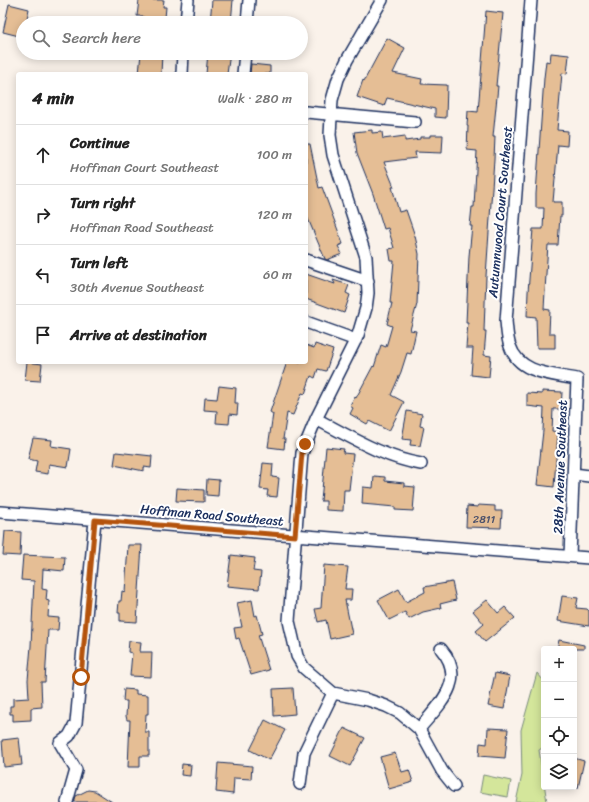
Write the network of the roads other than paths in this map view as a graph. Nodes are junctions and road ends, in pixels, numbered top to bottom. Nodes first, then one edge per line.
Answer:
1 (188, 0) edge
2 (249, 0) edge
3 (382, 0) edge
4 (531, 0) edge
5 (187, 16) edge
6 (248, 16) edge
7 (183, 60) edge
8 (244, 60) edge
9 (182, 72) edge
10 (243, 72) edge
11 (308, 112) edge
12 (330, 114) junction
13 (414, 122) dead end
14 (308, 261) edge
15 (368, 281) junction
16 (308, 323) edge
17 (356, 340) junction
18 (577, 379) joint
19 (316, 419) junction
20 (420, 464) dead end
21 (574, 474) junction
22 (589, 476) edge
23 (0, 512) edge
24 (95, 520) junction
25 (295, 536) junction
26 (570, 556) junction
27 (589, 558) edge
28 (441, 649) dead end
29 (333, 693) junction
30 (419, 729) junction
31 (300, 784) dead end
32 (454, 786) dead end
33 (67, 802) edge

1 - 5 street
2 - 6 street
3 - 12 street
4 - 18 street, Autumnwood Court Southeast
7 - 9 street
8 - 10 street
11 - 12 street
12 - 13 street
12 - 15 street
14 - 15 street
15 - 17 street
16 - 17 street
17 - 19 street
18 - 21 street, 28th Avenue Southeast
19 - 20 street
19 - 25 street
21 - 22 street
21 - 26 street, 28th Avenue Southeast
23 - 24 street, Hoffman Road Southeast
24 - 25 street, Hoffman Road Southeast
24 - 33 street
25 - 26 street, Hoffman Road Southeast
25 - 29 street
26 - 27 street, Hoffman Road Southeast
28 - 30 street
29 - 30 street
29 - 31 street
30 - 32 street

